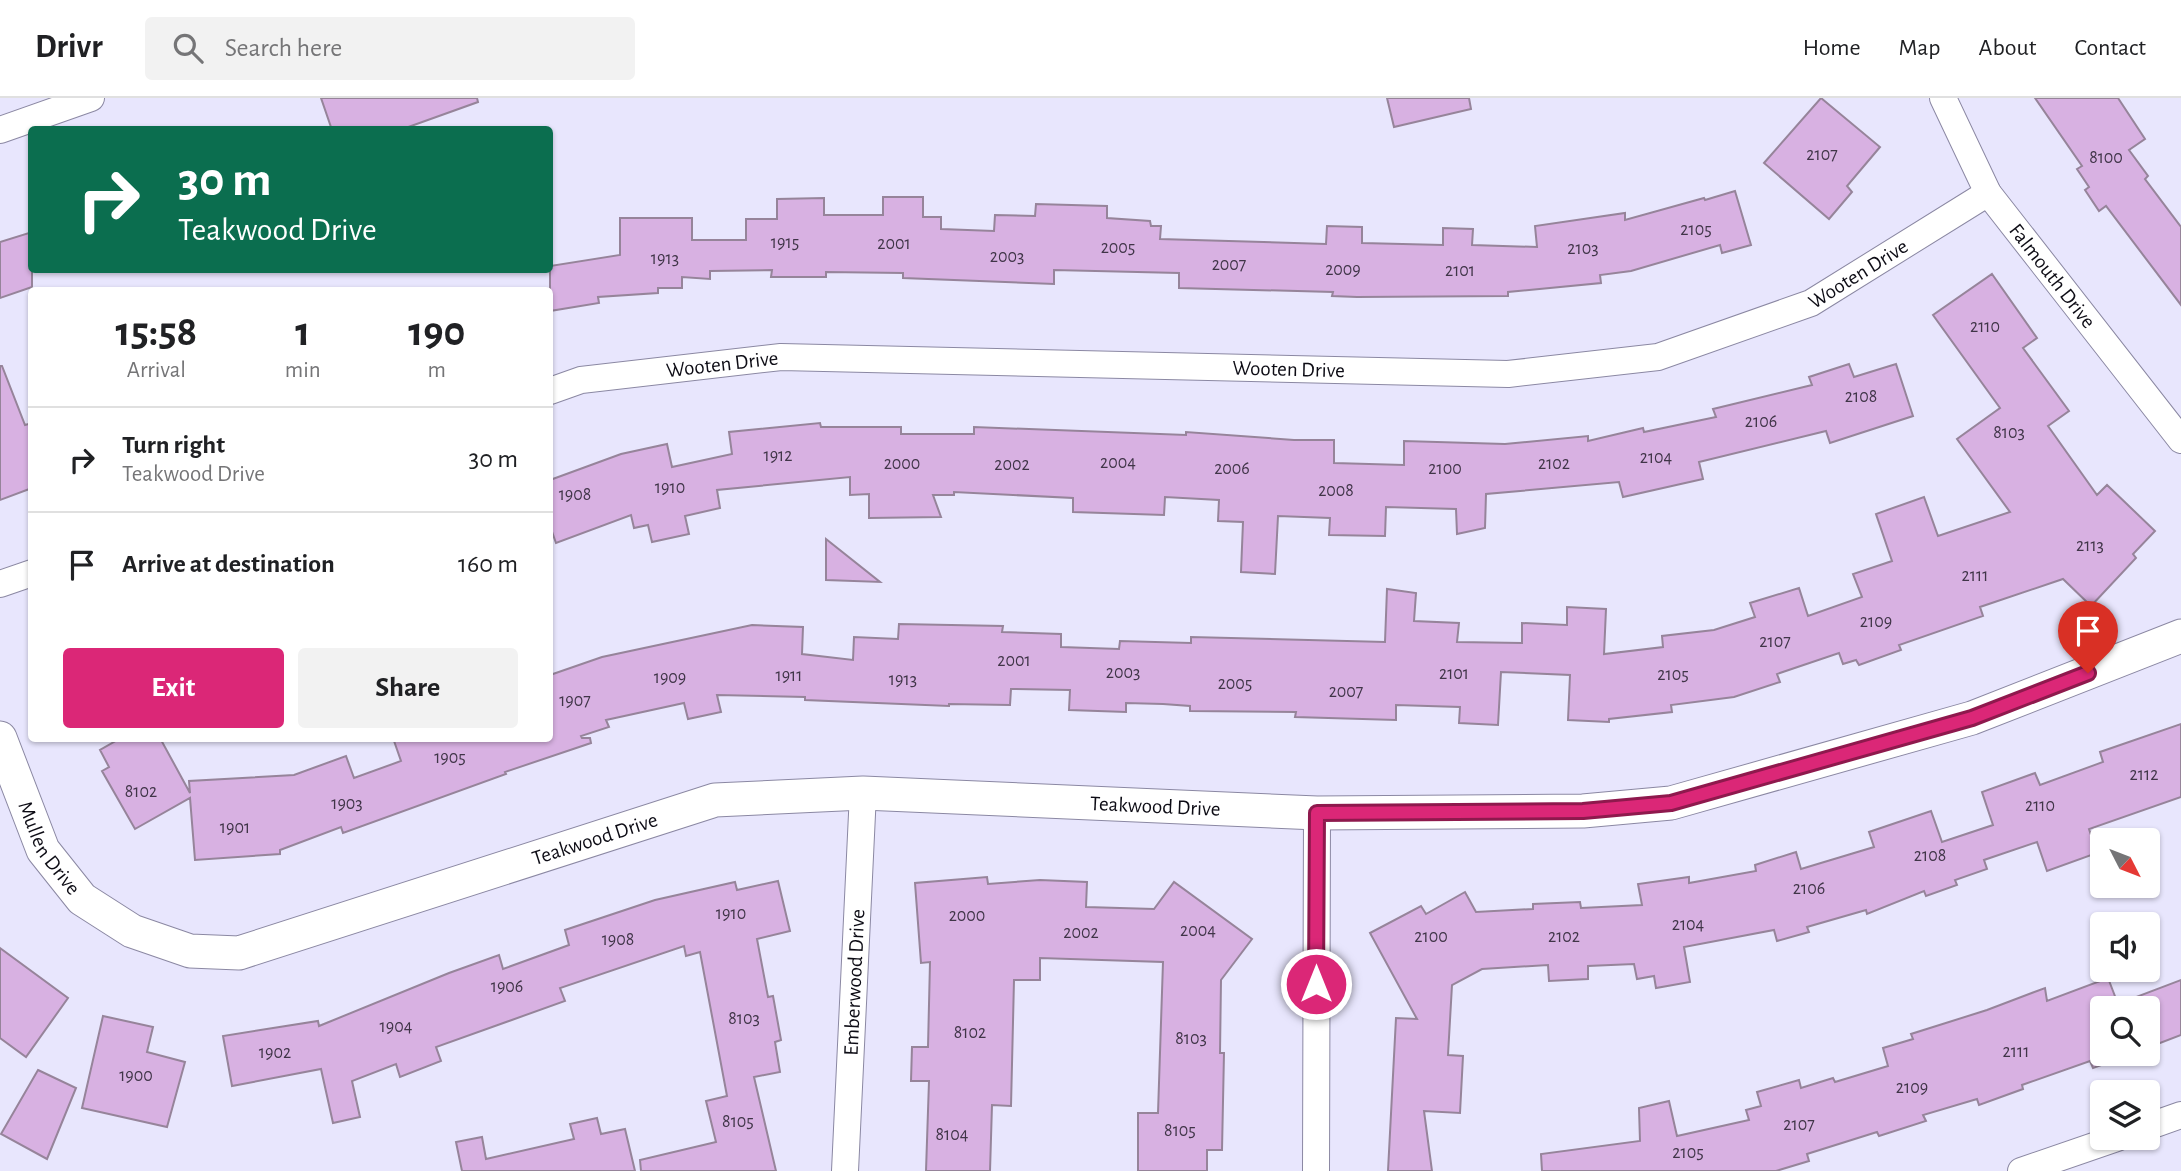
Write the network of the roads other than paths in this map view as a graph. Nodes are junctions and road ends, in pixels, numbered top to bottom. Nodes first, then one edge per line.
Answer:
1 (91, 98) edge
2 (1943, 98) edge
3 (0, 130) edge
4 (1988, 193) junction
5 (553, 390) edge
6 (2181, 440) edge
7 (28, 574) edge
8 (0, 584) edge
9 (2181, 636) edge
10 (0, 738) edge
11 (863, 793) junction
12 (1317, 813) junction
13 (132, 931) joint
14 (2181, 1115) edge
15 (2160, 1122) edge
16 (2090, 1147) edge
17 (845, 1171) edge
18 (1316, 1171) edge
19 (2021, 1171) edge

1 - 3 street
2 - 4 street, Falmouth Drive
4 - 5 street, Wooten Drive
4 - 6 street, Falmouth Drive
7 - 8 street
9 - 12 street, Teakwood Drive
10 - 13 street, Mullen Drive
11 - 12 street, Teakwood Drive
11 - 13 street, Teakwood Drive
11 - 17 street, Emberwood Drive
12 - 18 street
14 - 15 street
16 - 19 street

